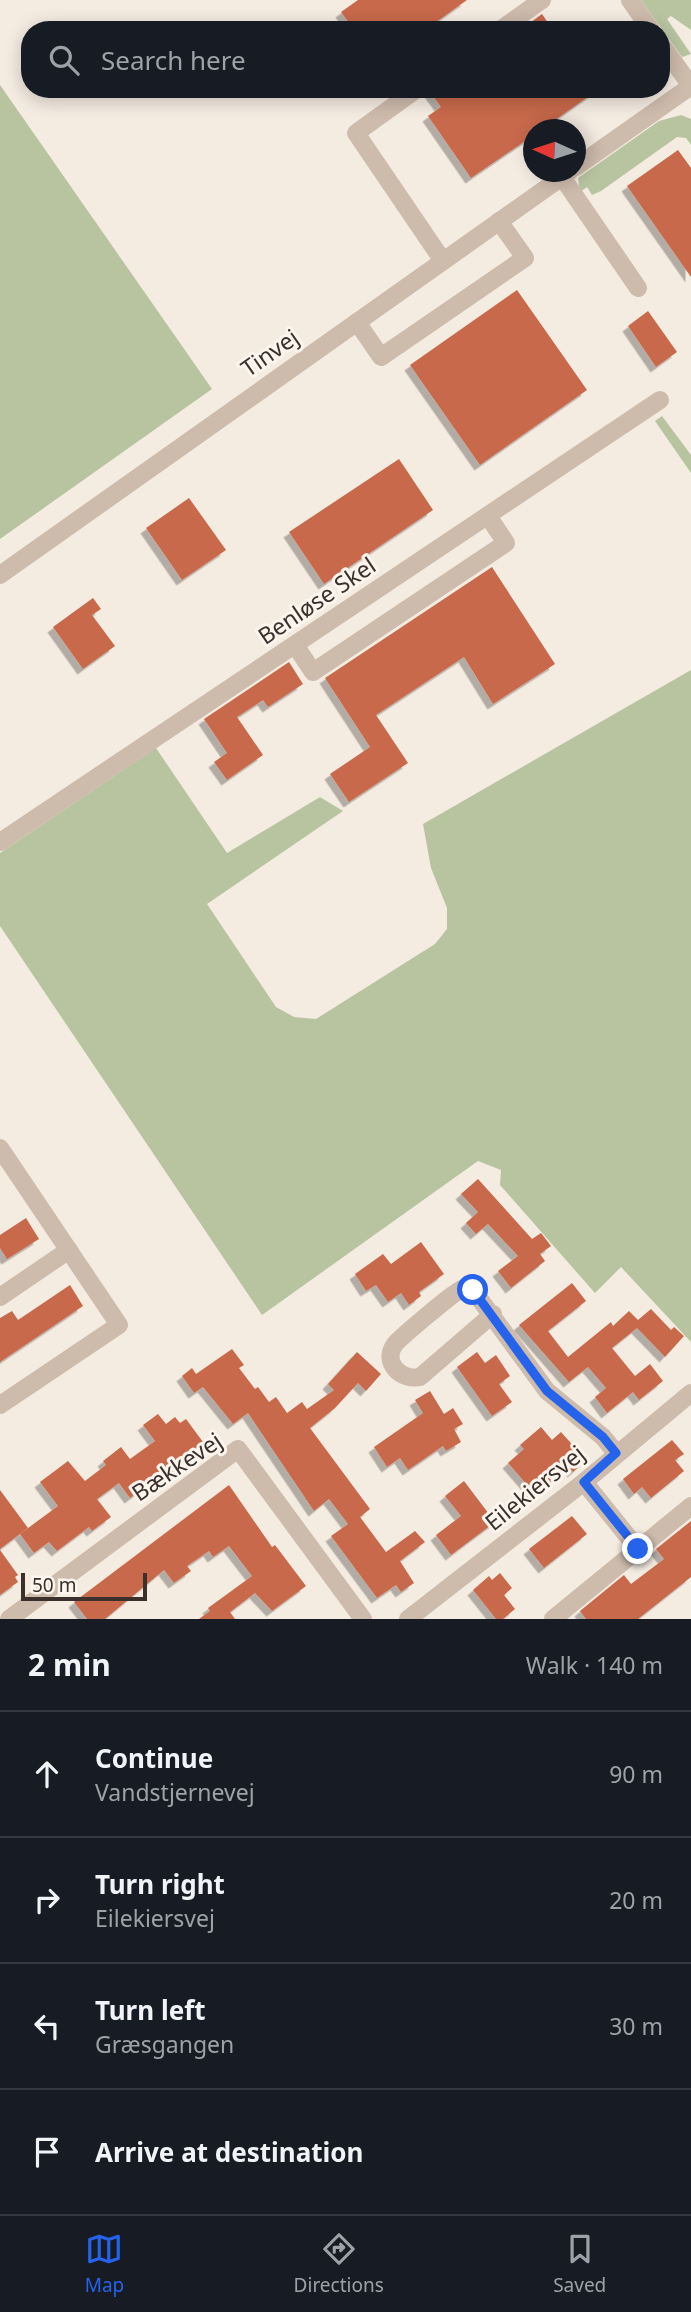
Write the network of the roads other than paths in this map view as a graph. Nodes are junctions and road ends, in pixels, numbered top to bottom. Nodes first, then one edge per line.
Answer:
1 (542, 0) edge
2 (630, 0) edge
3 (513, 21) edge
4 (645, 21) edge
5 (670, 57) edge
6 (691, 86) edge
7 (405, 98) edge
8 (586, 160) edge
9 (555, 182) edge
10 (575, 182) edge
11 (499, 221) junction
12 (443, 261) junction
13 (638, 288) dead end
14 (357, 322) junction
15 (660, 400) dead end
16 (488, 516) junction
17 (0, 575) edge
18 (295, 645) junction
19 (0, 842) edge
20 (0, 1149) edge
21 (69, 1250) junction
22 (0, 1297) edge
23 (493, 1314) junction
24 (691, 1393) edge
25 (0, 1405) edge
26 (616, 1453) junction
27 (584, 1482) junction
28 (691, 1506) edge
29 (638, 1549) junction
30 (9, 1619) edge
31 (363, 1619) edge
32 (408, 1619) edge
33 (553, 1619) edge

1 - 3 street
2 - 4 street
5 - 6 street
6 - 8 street, Tinvej
7 - 12 street
9 - 11 street, Tinvej
10 - 13 street
11 - 12 street, Tinvej
11 - 14 street
12 - 14 street, Tinvej
14 - 17 street, Tinvej
15 - 16 street, Benløse Skel
16 - 18 street, Benløse Skel
16 - 18 street
18 - 19 street, Benløse Skel
20 - 21 street
21 - 22 street
21 - 25 street
23 - 23 street
23 - 26 street
24 - 26 street, Eilekiersvej
26 - 27 street, Eilekiersvej
27 - 29 street
27 - 32 street, Eilekiersvej
28 - 29 street
29 - 33 street
30 - 31 street, Bækkevej

